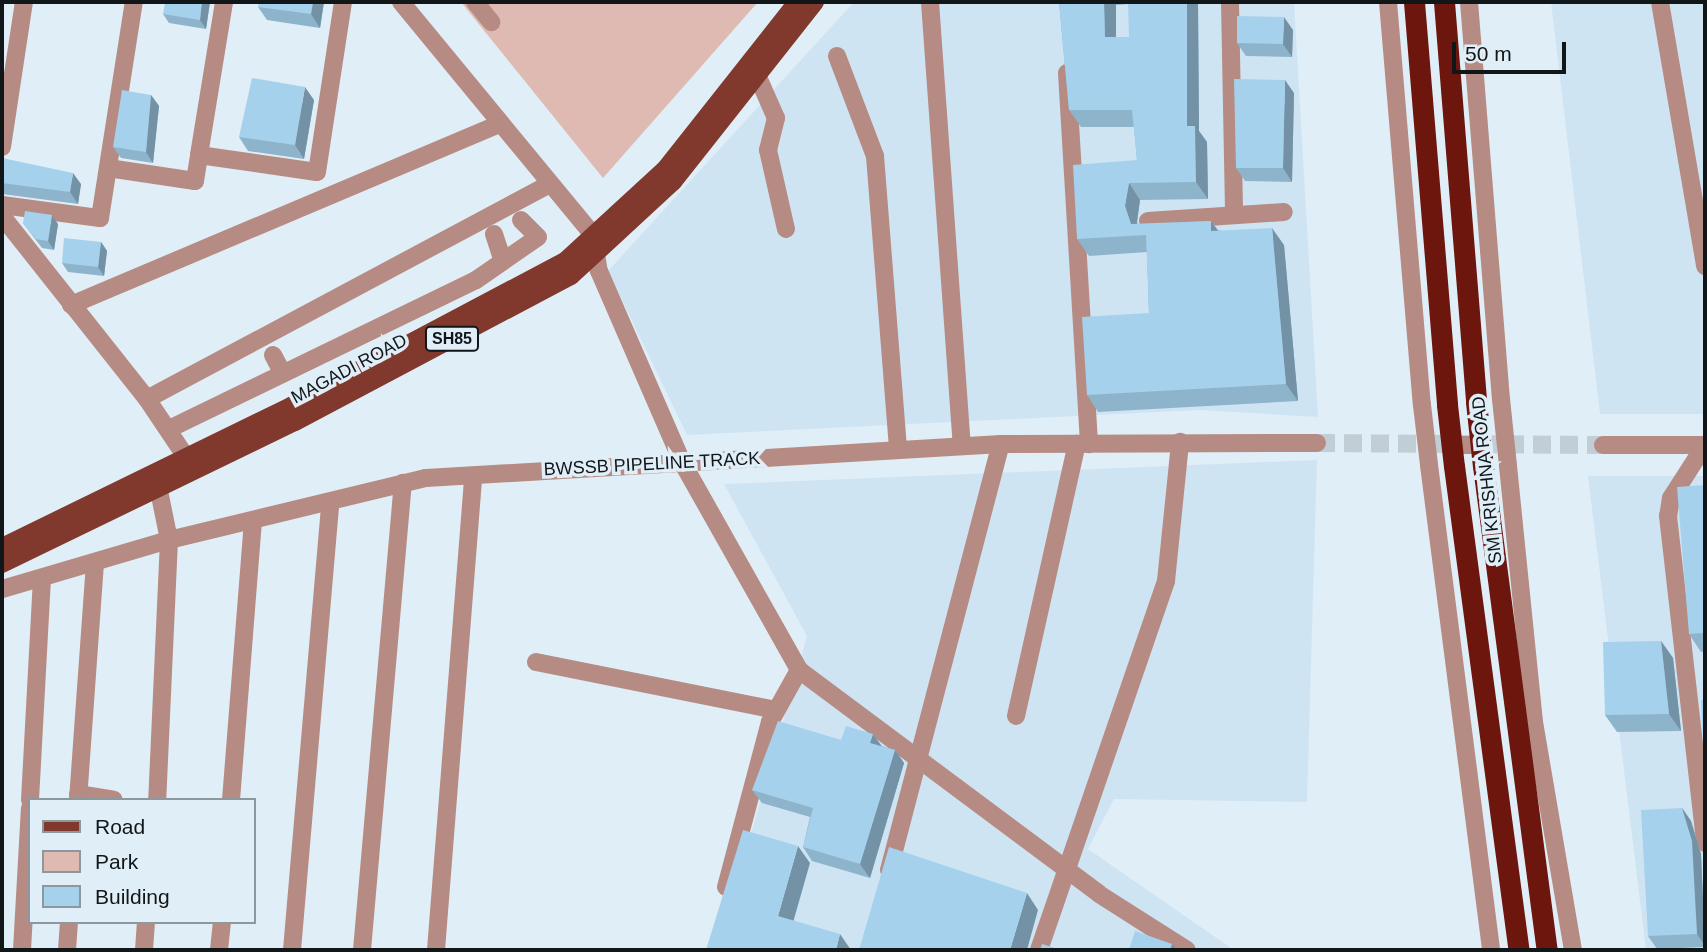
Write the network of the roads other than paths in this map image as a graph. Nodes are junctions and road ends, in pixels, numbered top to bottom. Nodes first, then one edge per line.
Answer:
1 (24, 2) edge
2 (134, 2) edge
3 (224, 2) edge
4 (342, 2) edge
5 (401, 2) edge
6 (475, 2) edge
7 (797, 2) edge
8 (815, 2) edge
9 (930, 2) edge
10 (1230, 2) edge
11 (1388, 2) edge
12 (1413, 2) edge
13 (1444, 2) edge
14 (1469, 2) edge
15 (1660, 2) edge
16 (491, 22) dead end
17 (837, 56) dead end
18 (1066, 57) edge
19 (757, 75) junction
20 (499, 124) junction
21 (2, 147) edge
22 (200, 155) junction
23 (108, 168) junction
24 (548, 185) junction
25 (2, 205) edge
26 (1234, 212) junction
27 (1284, 212) dead end
28 (2, 216) edge
29 (521, 220) dead end
30 (1148, 221) edge
31 (786, 229) dead end
32 (494, 234) dead end
33 (594, 243) junction
34 (503, 261) junction
35 (1705, 266) edge
36 (71, 305) junction
37 (273, 355) dead end
38 (283, 374) junction
39 (147, 398) junction
40 (169, 429) junction
41 (1180, 442) junction
42 (1317, 443) tunnel mouth
43 (1001, 444) junction
44 (1083, 444) junction
45 (1604, 445) tunnel mouth
46 (1705, 445) edge
47 (962, 446) junction
48 (898, 450) junction
49 (1453, 455) junction
50 (1482, 455) junction
51 (682, 462) junction
52 (191, 463) junction
53 (472, 475) junction
54 (158, 480) junction
55 (404, 483) junction
56 (330, 503) junction
57 (253, 523) junction
58 (169, 540) junction
59 (2, 547) edge
60 (2, 564) edge
61 (95, 564) junction
62 (42, 579) junction
63 (2, 589) edge
64 (536, 662) dead end
65 (799, 670) junction
66 (776, 710) junction
67 (1016, 716) dead end
68 (921, 761) junction
69 (78, 797) edge
70 (30, 798) edge
71 (157, 798) edge
72 (231, 798) edge
73 (28, 844) edge
74 (1705, 844) edge
75 (1067, 865) junction
76 (884, 887) edge
77 (720, 910) edge
78 (69, 924) edge
79 (146, 924) edge
80 (222, 924) edge
81 (22, 950) edge
82 (67, 950) edge
83 (144, 950) edge
84 (219, 950) edge
85 (292, 950) edge
86 (362, 950) edge
87 (436, 950) edge
88 (1039, 950) edge
89 (1187, 950) edge
90 (1491, 950) edge
91 (1519, 950) edge
92 (1546, 950) edge
93 (1573, 950) edge

1 - 21 street
2 - 23 street
3 - 22 street
4 - 22 street
5 - 20 street
6 - 16 street
7 - 33 main road, MAGADI ROAD / SH85
8 - 19 main road, MAGADI ROAD / SH85
9 - 47 street
10 - 26 street
11 - 90 street, bridge
12 - 49 highway, SM KRISHNA ROAD, bridge
13 - 50 highway, SM KRISHNA ROAD, bridge
14 - 93 street, SM KRISHNA ROAD, bridge
15 - 35 street
17 - 48 street
18 - 44 street
19 - 31 street
19 - 33 main road, MAGADI ROAD / SH85
20 - 24 street
20 - 36 street
22 - 23 street
23 - 25 street
24 - 33 street
24 - 39 street
26 - 27 street
26 - 30 street
28 - 36 street
29 - 34 street
32 - 34 street
33 - 51 street
33 - 52 main road, MAGADI ROAD / SH85
34 - 38 street
36 - 39 street
37 - 38 street
38 - 40 street
39 - 40 street
40 - 52 street
41 - 42 street, BWSSB PIPELINE TRACK
41 - 44 street, BWSSB PIPELINE TRACK
41 - 75 street
43 - 44 street, BWSSB PIPELINE TRACK
43 - 47 street, BWSSB PIPELINE TRACK
43 - 68 street
44 - 67 street
45 - 46 street
46 - 74 street
47 - 48 street, BWSSB PIPELINE TRACK
48 - 51 street, BWSSB PIPELINE TRACK
49 - 50 street
49 - 91 highway, SM KRISHNA ROAD
50 - 92 highway, SM KRISHNA ROAD
51 - 53 street, BWSSB PIPELINE TRACK
51 - 65 street
52 - 54 main road, MAGADI ROAD / SH85
53 - 55 street, BWSSB PIPELINE TRACK
53 - 87 street
54 - 58 street
54 - 59 main road, MAGADI ROAD / SH85
54 - 60 main road, MAGADI ROAD / SH85
55 - 56 street, BWSSB PIPELINE TRACK
55 - 86 street
56 - 57 street, BWSSB PIPELINE TRACK
56 - 85 street
57 - 58 street, BWSSB PIPELINE TRACK
57 - 72 street
58 - 61 street, BWSSB PIPELINE TRACK
58 - 71 street
61 - 62 street, BWSSB PIPELINE TRACK
61 - 69 street
62 - 63 street, BWSSB PIPELINE TRACK
62 - 70 street
64 - 66 street
65 - 66 street
65 - 68 street
66 - 77 street
68 - 75 street
68 - 76 street
73 - 81 street
75 - 88 street
75 - 89 street
78 - 82 street
79 - 83 street
80 - 84 street

